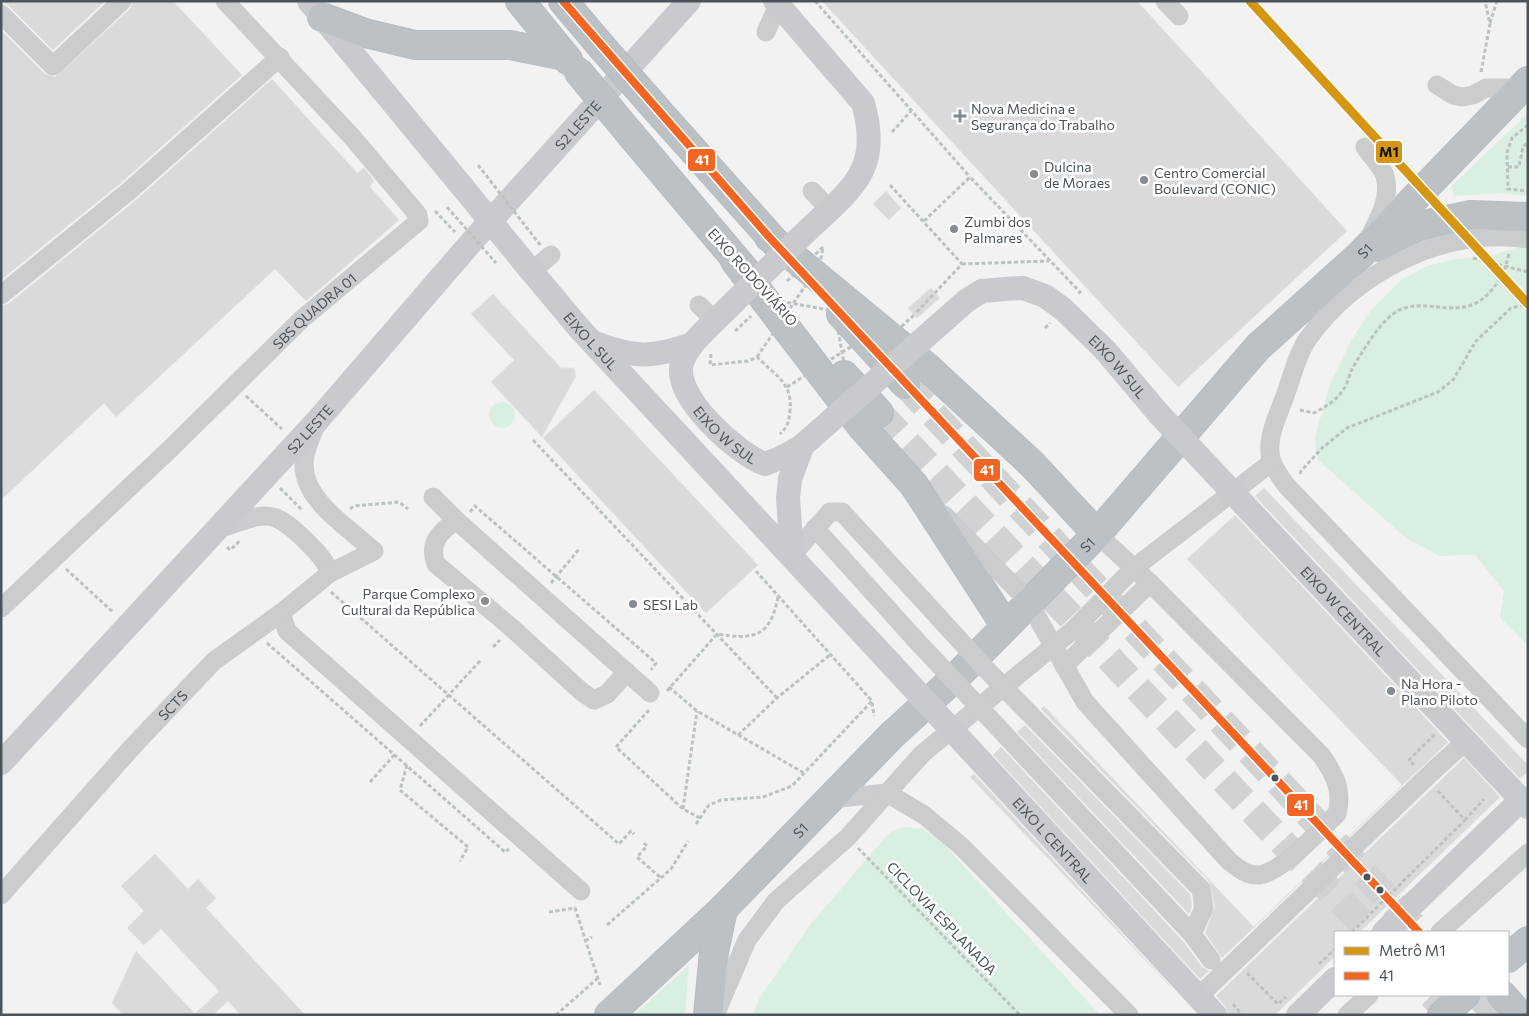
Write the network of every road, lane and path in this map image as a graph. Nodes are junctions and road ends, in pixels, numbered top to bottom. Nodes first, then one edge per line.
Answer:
1 (122, 1) edge
2 (225, 1) edge
3 (520, 1) edge
4 (563, 1) edge
5 (590, 1) edge
6 (689, 1) edge
7 (815, 1) edge
8 (1165, 1) edge
9 (1485, 1) edge
10 (1497, 1) edge
11 (776, 3) edge
12 (316, 9) edge
13 (1, 14) edge
14 (1179, 16) dead end
15 (1490, 24) junction
16 (766, 32) dead end
17 (599, 43) junction
18 (280, 57) junction
19 (571, 63) junction
20 (1481, 73) dead end
21 (1524, 84) edge
22 (1436, 85) dead end
23 (911, 111) junction
24 (1528, 125) edge
25 (892, 132) dead end
26 (1528, 142) edge
27 (1365, 147) dead end
28 (478, 165) dead end
29 (1508, 167) junction
30 (970, 177) junction
31 (890, 184) dead end
32 (812, 191) dead end
33 (1528, 191) edge
34 (447, 207) dead end
35 (434, 210) dead end
36 (830, 210) junction
37 (1528, 216) edge
38 (924, 221) junction
39 (449, 225) dead end
40 (769, 237) junction
41 (1528, 239) edge
42 (546, 251) joint
43 (1509, 252) dead end
44 (1360, 255) junction
45 (1464, 256) dead end
46 (735, 261) junction
47 (1050, 261) junction
48 (497, 264) dead end
49 (820, 264) junction
50 (962, 264) junction
51 (528, 266) junction
52 (1507, 266) junction
53 (1528, 272) edge
54 (781, 286) dead end
55 (774, 293) dead end
56 (1, 295) edge
57 (792, 304) junction
58 (1528, 304) edge
59 (1063, 309) junction
60 (1332, 310) junction
61 (835, 311) junction
62 (888, 324) junction
63 (1045, 328) dead end
64 (591, 341) junction
65 (692, 344) junction
66 (716, 349) dead end
67 (843, 354) junction
68 (757, 357) junction
69 (847, 383) dead end
70 (905, 384) tunnel mouth
71 (788, 388) junction
72 (242, 393) dead end
73 (1300, 410) dead end
74 (879, 413) tunnel mouth
75 (1159, 414) joint
76 (317, 421) junction
77 (282, 429) dead end
78 (533, 440) dead end
79 (774, 440) dead end
80 (806, 443) junction
81 (1272, 462) junction
82 (1300, 471) dead end
83 (914, 485) junction
84 (433, 497) dead end
85 (408, 509) dead end
86 (344, 514) dead end
87 (461, 519) junction
88 (815, 528) junction
89 (1097, 534) junction
90 (222, 537) junction
91 (242, 539) dead end
92 (580, 548) dead end
93 (792, 555) junction
94 (1134, 568) junction
95 (756, 571) dead end
96 (330, 573) junction
97 (72, 575) dead end
98 (557, 577) junction
99 (1150, 583) junction
100 (546, 590) dead end
101 (323, 595) dead end
102 (778, 596) junction
103 (1028, 601) junction
104 (1, 608) edge
105 (281, 613) junction
106 (115, 614) dead end
107 (1005, 625) junction
108 (717, 634) junction
109 (1055, 645) junction
110 (263, 646) dead end
111 (831, 654) junction
112 (481, 660) dead end
113 (892, 665) joint
114 (1064, 666) junction
115 (627, 672) junction
116 (653, 672) dead end
117 (670, 688) junction
118 (657, 694) junction
119 (449, 695) junction
120 (778, 698) junction
121 (872, 701) junction
122 (696, 710) junction
123 (874, 716) dead end
124 (414, 732) dead end
125 (738, 735) junction
126 (1528, 739) edge
127 (1466, 741) junction
128 (398, 750) dead end
129 (394, 754) junction
130 (1, 763) edge
131 (407, 765) junction
132 (804, 773) junction
133 (370, 782) dead end
134 (886, 793) junction
135 (830, 799) junction
136 (1484, 799) dead end
137 (1524, 803) edge
138 (1450, 804) dead end
139 (684, 809) junction
140 (700, 818) junction
141 (1465, 820) junction
142 (696, 824) dead end
143 (634, 834) dead end
144 (848, 837) junction
145 (688, 841) dead end
146 (644, 843) dead end
147 (1528, 853) edge
148 (516, 854) dead end
149 (460, 861) dead end
150 (661, 878) junction
151 (581, 891) dead end
152 (1, 895) edge
153 (723, 910) junction
154 (549, 912) dead end
155 (607, 925) dead end
156 (1353, 931) edge
157 (1385, 931) edge
158 (1441, 931) edge
159 (1192, 934) junction
160 (592, 937) dead end
161 (586, 941) junction
162 (1334, 949) edge
163 (1314, 969) dead end
164 (1222, 974) junction
165 (598, 978) junction
166 (1334, 980) edge
167 (1256, 982) dead end
168 (600, 985) dead end
169 (1292, 990) dead end
170 (1368, 996) edge
171 (1464, 996) edge
172 (1503, 996) edge
173 (1198, 997) junction
174 (556, 1015) edge
175 (609, 1015) edge
176 (708, 1015) edge
177 (715, 1015) edge
178 (1020, 1015) edge
179 (1129, 1015) edge
180 (1215, 1015) edge
181 (1298, 1015) edge
182 (1346, 1015) edge
183 (1442, 1015) edge
184 (1520, 1015) edge

1 - 13 lane
2 - 18 lane, SBS QUADRA 01
3 - 19 highway, EIXO RODOVIÁRIO
4 - 17 highway
5 - 17 highway
6 - 76 main road, S2 LESTE
7 - 23 path
8 - 14 lane
9 - 15 path
10 - 15 path
11 - 16 lane
11 - 36 main road, EIXO W SUL
12 - 19 highway
12 - 51 main road, EIXO L SUL, bridge
15 - 20 path
17 - 40 highway, bridge
18 - 56 lane
18 - 104 lane, SBS QUADRA 01
19 - 46 highway, EIXO RODOVIÁRIO, bridge
21 - 22 lane
21 - 44 highway, S1
23 - 25 path
23 - 30 path
24 - 29 path
26 - 29 path
27 - 44 lane
28 - 42 path, bridge
29 - 33 path
30 - 38 path
30 - 47 path
31 - 38 path
32 - 36 lane
34 - 48 path, bridge
35 - 39 path
36 - 65 main road, EIXO W SUL, bridge
37 - 44 highway
38 - 50 path
40 - 70 highway
40 - 89 highway
41 - 60 lane
42 - 51 lane
43 - 52 path
44 - 60 lane
44 - 89 highway, S1
45 - 52 path
46 - 74 highway, EIXO RODOVIÁRIO
46 - 83 highway
47 - 50 path
47 - 59 path
49 - 54 path, bridge
49 - 57 path, bridge
49 - 61 path, bridge
50 - 62 path, bridge
51 - 64 main road, EIXO L SUL
52 - 53 path
52 - 73 path
55 - 57 path, bridge
57 - 61 path, bridge
57 - 68 path, bridge
58 - 82 path
59 - 63 path
59 - 75 main road, EIXO W SUL
59 - 80 main road, EIXO W SUL, bridge
60 - 81 lane
61 - 62 path, bridge
61 - 67 path, bridge
62 - 67 path, bridge
64 - 65 main road
64 - 93 main road, EIXO L SUL
65 - 80 main road, EIXO W SUL
66 - 68 path
67 - 69 path, bridge
67 - 71 path, bridge
68 - 71 path
71 - 79 path
72 - 77 path
75 - 127 main road, EIXO W CENTRAL, bridge
76 - 90 main road, S2 LESTE
76 - 96 lane, SCTS
78 - 108 path
80 - 93 main road
81 - 94 lane
81 - 126 lane
83 - 103 lane
83 - 107 highway
84 - 87 lane
85 - 86 path
87 - 98 path
87 - 115 lane
87 - 115 lane
88 - 93 lane
88 - 159 lane, bridge
88 - 159 lane, bridge
89 - 94 lane
89 - 103 highway, S1
90 - 91 path
90 - 96 lane
90 - 130 main road, S2 LESTE
92 - 98 path
93 - 113 main road, EIXO L SUL
94 - 99 lane
94 - 109 lane
95 - 102 path
96 - 105 lane, SCTS
97 - 106 path
98 - 100 path
98 - 116 path
99 - 114 lane
99 - 114 lane
101 - 119 path
102 - 108 path
102 - 111 path
103 - 107 highway, S1
103 - 109 lane
105 - 151 lane
105 - 152 lane, SCTS
107 - 135 highway, S1
108 - 117 path
108 - 120 path
109 - 114 lane
109 - 134 lane
110 - 129 path
111 - 120 path
111 - 121 path
112 - 119 path
113 - 173 main road, EIXO L CENTRAL, bridge
115 - 118 lane
117 - 118 path
117 - 118 path
117 - 122 path
118 - 139 path
119 - 124 path
119 - 143 path
120 - 125 path
121 - 123 path
121 - 132 path
122 - 125 path
122 - 139 path
125 - 132 path
127 - 137 main road, EIXO W CENTRAL, bridge
127 - 164 lane, bridge
128 - 129 path
129 - 131 path
129 - 133 path
131 - 148 path
131 - 149 path
132 - 140 path
134 - 135 lane
134 - 144 lane
134 - 179 lane
135 - 153 highway, S1
136 - 141 path
137 - 157 main road, bridge
138 - 141 path
139 - 140 path
140 - 142 path
141 - 156 path
144 - 177 lane
144 - 178 path, CICLOVIA ESPLANADA
145 - 150 path
146 - 150 path
147 - 158 lane
150 - 155 path
153 - 175 highway, S1
153 - 176 highway
154 - 161 path
159 - 164 lane, bridge
160 - 161 path
161 - 165 path
162 - 163 path
164 - 173 lane, bridge
165 - 168 path
165 - 174 path
166 - 181 main road
167 - 169 path
170 - 182 lane
171 - 183 highway
172 - 184 highway
173 - 180 main road, EIXO L CENTRAL, bridge

